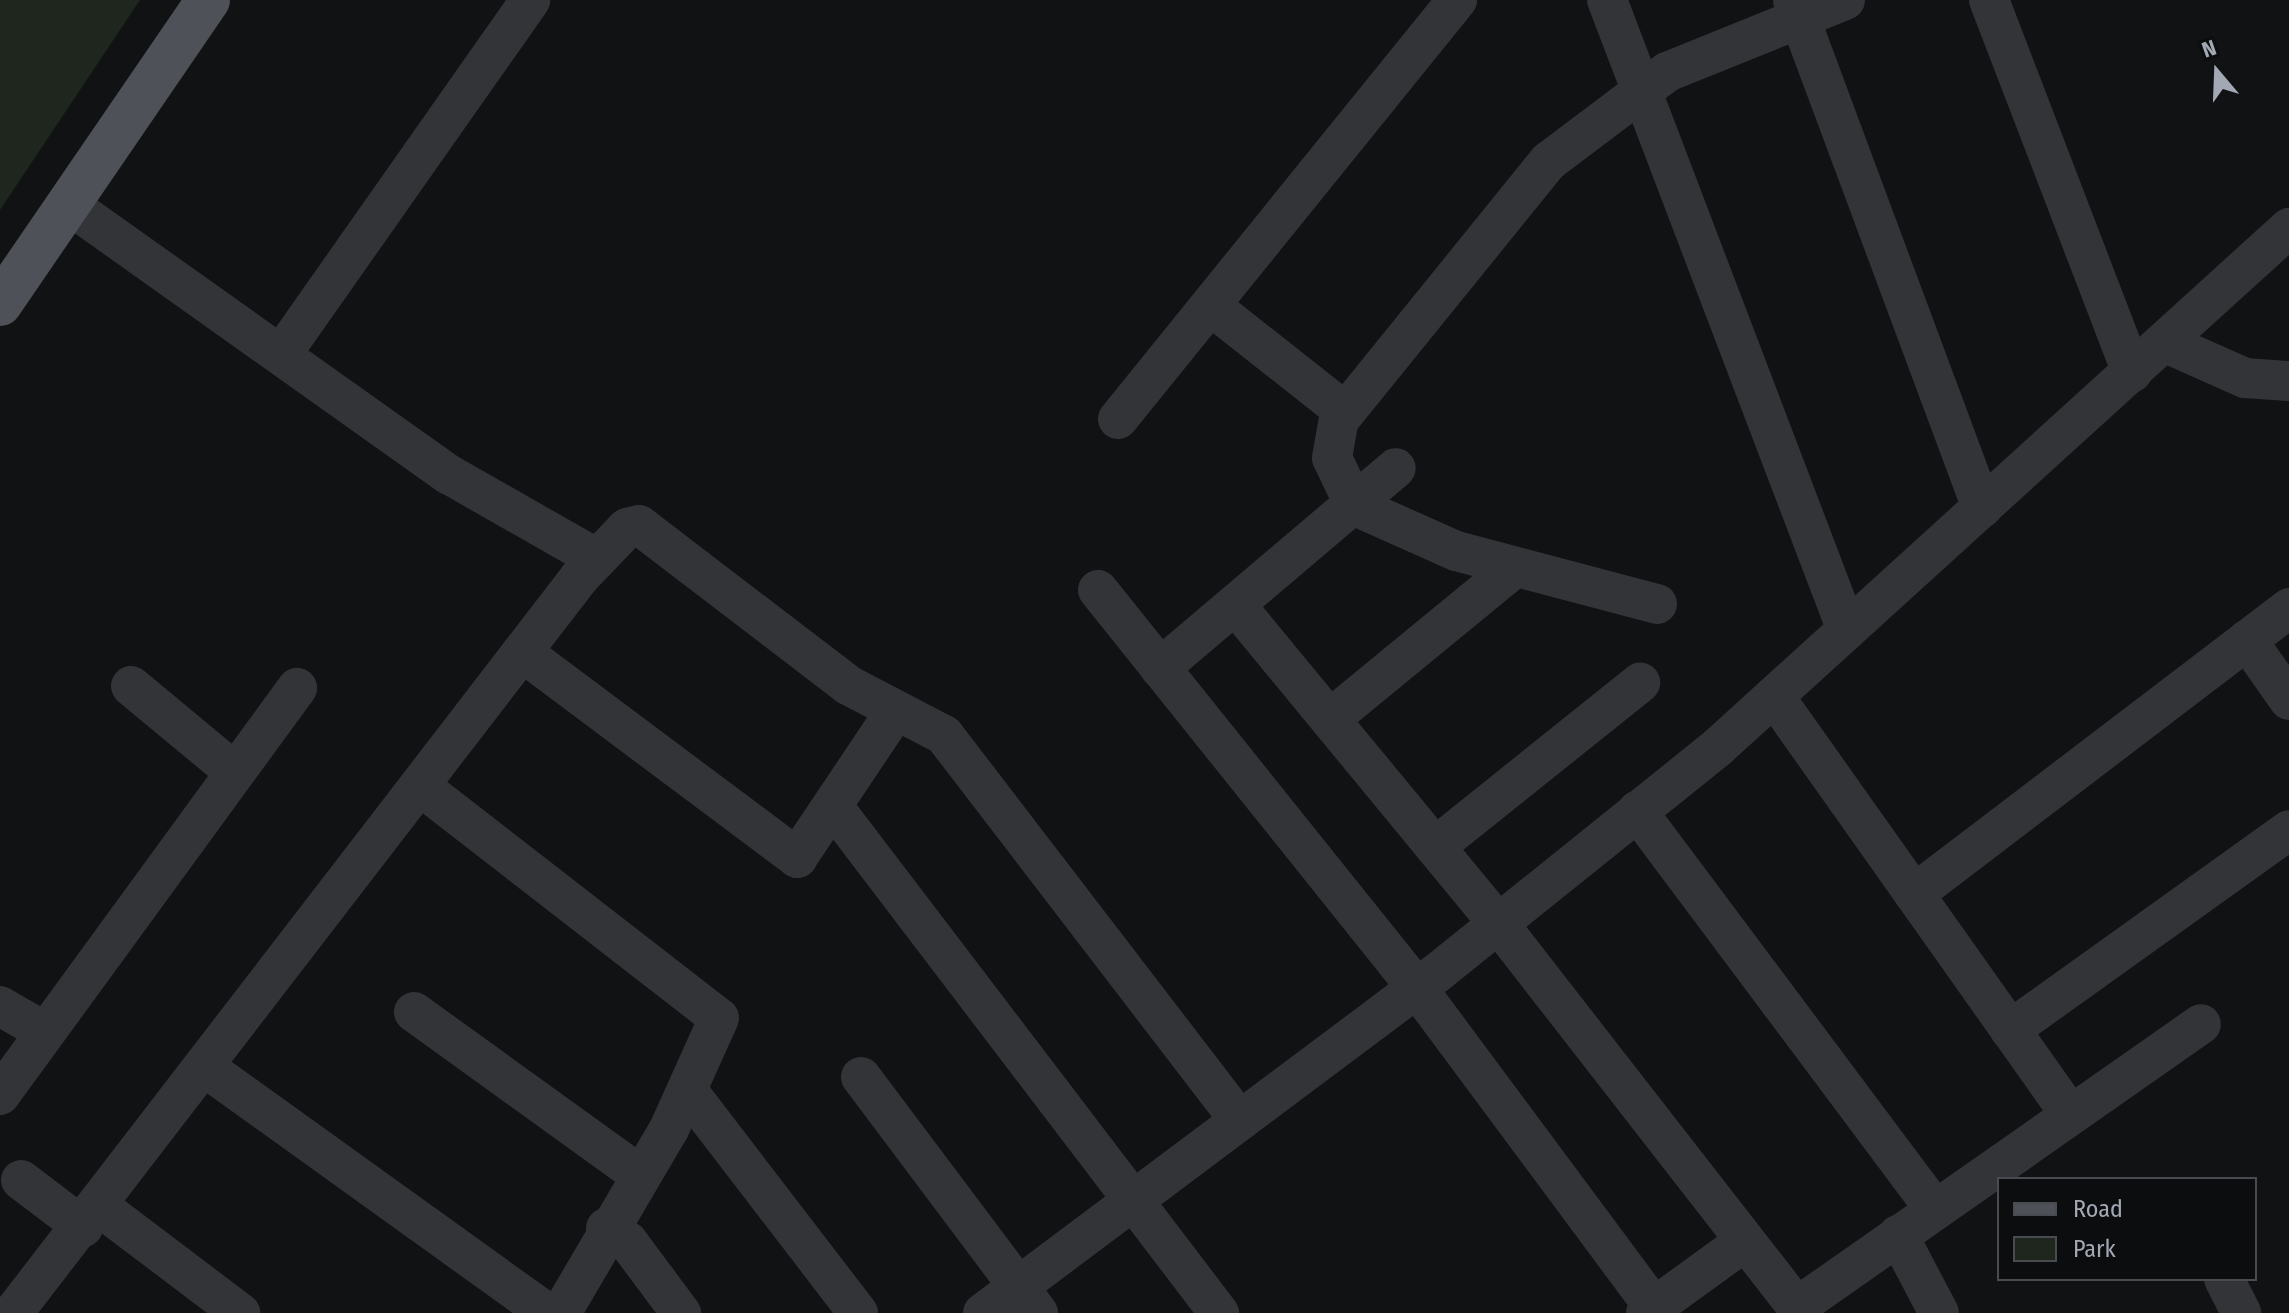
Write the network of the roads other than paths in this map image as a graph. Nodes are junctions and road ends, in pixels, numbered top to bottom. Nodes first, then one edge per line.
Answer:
1 (208, 0) edge
2 (530, 0) edge
3 (1457, 0) edge
4 (1607, 0) edge
5 (1845, 0) edge
6 (1989, 0) edge
7 (1797, 8) edge
8 (1637, 92) junction
9 (68, 204) junction
10 (2289, 228) edge
11 (0, 304) edge
12 (1211, 306) junction
13 (2166, 343) junction
14 (283, 352) junction
15 (2132, 373) junction
16 (2289, 381) edge
17 (1345, 412) junction
18 (1118, 419) dead end
19 (1396, 468) dead end
20 (1355, 506) junction
21 (1982, 508) junction
22 (597, 559) junction
23 (1515, 567) junction
24 (1098, 590) dead end
25 (1657, 604) dead end
26 (1238, 608) junction
27 (2289, 608) edge
28 (1847, 630) junction
29 (2247, 640) junction
30 (522, 652) junction
31 (1160, 668) junction
32 (1640, 683) dead end
33 (131, 686) dead end
34 (297, 688) dead end
35 (1774, 696) junction
36 (2289, 700) edge
37 (896, 710) junction
38 (1330, 719) junction
39 (232, 770) junction
40 (420, 786) junction
41 (835, 809) junction
42 (1637, 811) junction
43 (2289, 830) edge
44 (1435, 847) junction
45 (1914, 894) junction
46 (1498, 923) junction
47 (1417, 988) junction
48 (0, 1006) edge
49 (414, 1012) dead end
50 (2201, 1024) dead end
51 (2010, 1030) junction
52 (45, 1032) junction
53 (206, 1068) junction
54 (861, 1077) dead end
55 (687, 1090) junction
56 (0, 1095) edge
57 (2070, 1114) junction
58 (1240, 1121) junction
59 (640, 1175) junction
60 (21, 1180) dead end
61 (1132, 1203) junction
62 (1934, 1208) junction
63 (91, 1217) junction
64 (606, 1228) junction
65 (1898, 1235) junction
66 (1744, 1242) junction
67 (2225, 1281) edge
68 (1028, 1300) edge
69 (1652, 1311) edge
70 (13, 1313) edge
71 (240, 1313) edge
72 (547, 1313) edge
73 (561, 1313) edge
74 (681, 1313) edge
75 (858, 1313) edge
76 (983, 1313) edge
77 (1219, 1313) edge
78 (1939, 1313) edge
79 (2241, 1313) edge

1 - 9 main road
2 - 14 street
3 - 12 street
4 - 8 street
5 - 7 street
6 - 15 street
7 - 8 street
7 - 21 street
8 - 17 street
8 - 28 street
9 - 11 main road
9 - 14 street
10 - 13 street
12 - 17 street
12 - 18 street
13 - 15 street
13 - 16 street
14 - 22 street
15 - 21 street
17 - 20 street
19 - 20 street
20 - 23 street
20 - 26 street
21 - 28 street
22 - 30 street
22 - 37 street
23 - 25 street
23 - 38 street
24 - 31 street
26 - 31 street
26 - 38 street
27 - 29 street
28 - 35 street
29 - 36 street
29 - 45 street
30 - 40 street
30 - 41 street
31 - 47 street
32 - 44 street
33 - 39 street
34 - 39 street
35 - 42 street
35 - 45 street
37 - 41 street
37 - 58 street
38 - 44 street
39 - 52 street
40 - 53 street
40 - 55 street
41 - 61 street
42 - 46 street
42 - 62 street
43 - 51 street
44 - 46 street
45 - 51 street
46 - 47 street
46 - 66 street
47 - 58 street
47 - 69 street
48 - 52 street
49 - 59 street
50 - 57 street
51 - 57 street
52 - 56 street
53 - 63 street
53 - 72 street
54 - 68 street
55 - 59 street
55 - 75 street
57 - 62 street
58 - 61 street
59 - 64 street
60 - 63 street
61 - 68 street
61 - 77 street
62 - 65 street
63 - 70 street
63 - 71 street
64 - 73 street
64 - 74 street
65 - 66 street
65 - 78 street
66 - 69 street
67 - 79 street
68 - 76 street

